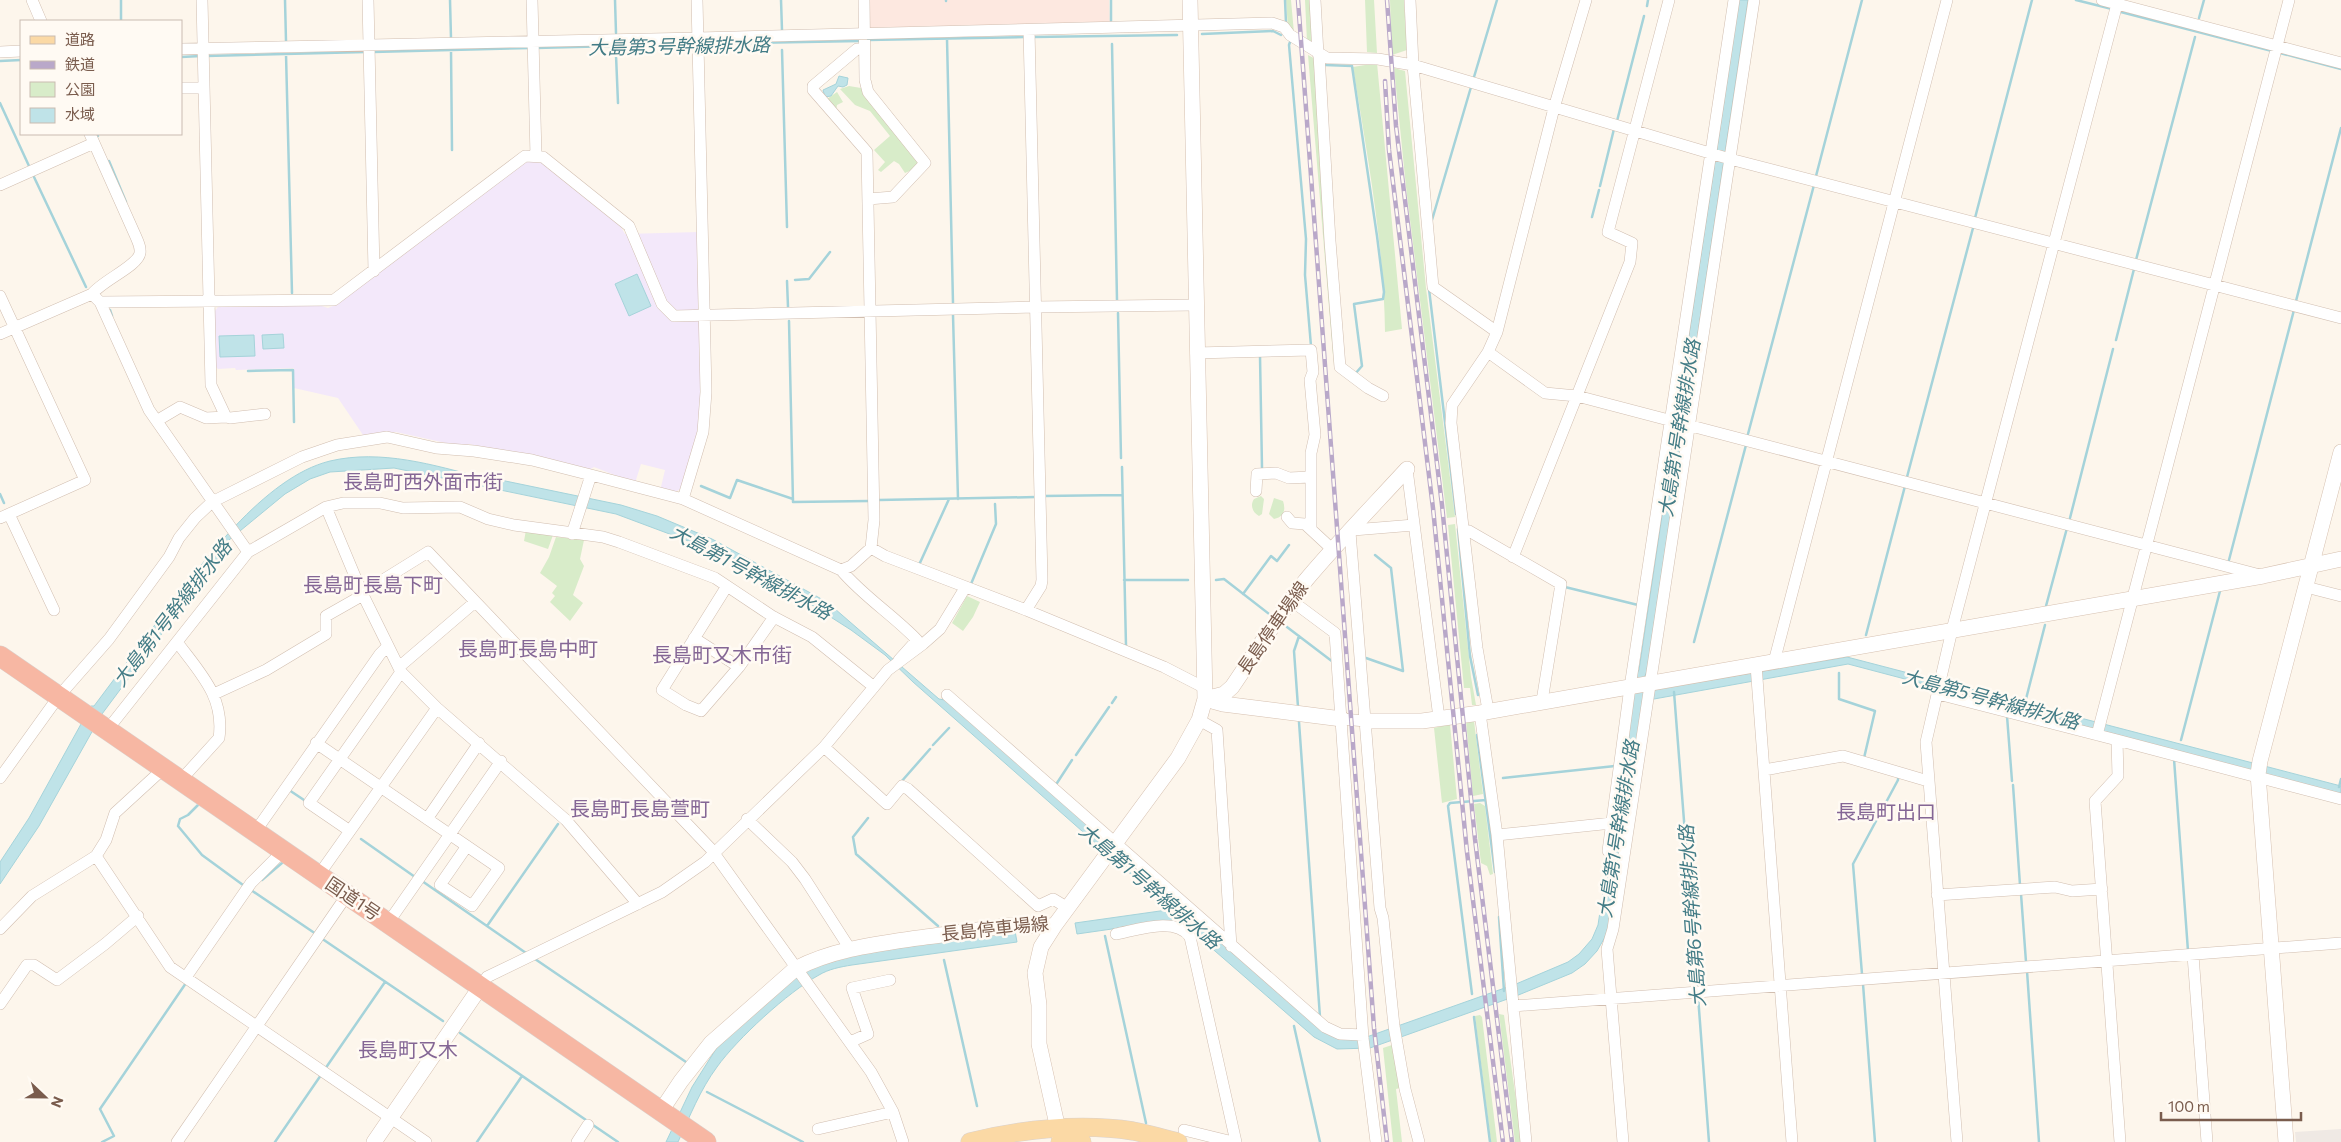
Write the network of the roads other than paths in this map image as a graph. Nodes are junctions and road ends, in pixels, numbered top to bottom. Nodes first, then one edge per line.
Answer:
1 (32, 0) edge
2 (202, 0) edge
3 (368, 0) edge
4 (532, 0) edge
5 (697, 0) edge
6 (864, 0) edge
7 (1190, 0) edge
8 (1315, 0) edge
9 (1410, 0) edge
10 (1586, 0) edge
11 (1669, 0) edge
12 (1734, 0) edge
13 (1754, 0) edge
14 (1947, 0) edge
15 (2102, 0) edge
16 (2289, 0) edge
17 (2116, 6) edge
18 (41, 20) edge
19 (1191, 26) junction
20 (1029, 35) junction
21 (864, 41) junction
22 (698, 43) junction
23 (533, 46) junction
24 (182, 49) edge
25 (369, 50) junction
26 (2277, 50) junction
27 (20, 51) edge
28 (0, 52) edge
29 (203, 54) junction
30 (1319, 54) junction
31 (2341, 62) edge
32 (1413, 65) junction
33 (182, 88) edge
34 (204, 88) junction
35 (1554, 108) junction
36 (1635, 130) junction
37 (92, 138) edge
38 (1712, 154) junction
39 (536, 156) junction
40 (1729, 159) junction
41 (0, 185) edge
42 (868, 198) junction
43 (1894, 201) junction
44 (2054, 243) junction
45 (374, 271) junction
46 (2215, 285) junction
47 (92, 294) junction
48 (0, 296) edge
49 (210, 301) junction
50 (100, 302) junction
51 (1195, 305) junction
52 (1035, 307) junction
53 (871, 311) junction
54 (704, 314) junction
55 (2341, 318) edge
56 (15, 327) junction
57 (1497, 332) junction
58 (0, 334) edge
59 (1488, 352) junction
60 (1196, 353) junction
61 (1383, 396) dead end
62 (1577, 396) junction
63 (265, 414) dead end
64 (226, 416) junction
65 (158, 420) junction
66 (1672, 421) junction
67 (1688, 425) junction
68 (2341, 452) edge
69 (1827, 460) junction
70 (1406, 469) joint
71 (591, 475) junction
72 (1310, 478) junction
73 (1256, 491) dead end
74 (684, 499) junction
75 (212, 502) junction
76 (1986, 502) junction
77 (326, 507) junction
78 (5, 516) edge
79 (1287, 517) dead end
80 (1414, 525) junction
81 (1311, 529) junction
82 (1464, 530) junction
83 (1352, 531) junction
84 (572, 534) junction
85 (2146, 545) junction
86 (246, 548) junction
87 (871, 548) junction
88 (1332, 549) junction
89 (1513, 556) junction
90 (2341, 559) edge
91 (2312, 566) junction
92 (840, 570) junction
93 (2263, 576) junction
94 (727, 586) junction
95 (2306, 587) junction
96 (965, 588) junction
97 (362, 594) junction
98 (2341, 596) edge
99 (2132, 599) junction
100 (1292, 601) junction
101 (474, 602) junction
102 (54, 610) dead end
103 (1026, 610) junction
104 (774, 617) junction
105 (1952, 630) junction
106 (694, 638) junction
107 (178, 642) junction
108 (387, 647) junction
109 (0, 656) edge
110 (1774, 662) junction
111 (896, 663) junction
112 (739, 667) junction
113 (400, 670) junction
114 (1757, 673) junction
115 (1641, 686) junction
116 (874, 687) junction
117 (1940, 689) junction
118 (214, 694) junction
119 (1205, 694) junction
120 (947, 695) dead end
121 (59, 696) junction
122 (1542, 701) junction
123 (437, 708) junction
124 (1484, 711) junction
125 (1439, 718) junction
126 (1342, 719) junction
127 (1199, 720) junction
128 (1366, 721) junction
129 (106, 728) junction
130 (2099, 730) junction
131 (2117, 740) junction
132 (316, 743) junction
133 (479, 743) junction
134 (824, 747) junction
135 (339, 759) junction
136 (501, 761) junction
137 (163, 769) junction
138 (1764, 770) junction
139 (2259, 771) junction
140 (0, 778) edge
141 (180, 781) junction
142 (1928, 781) junction
143 (381, 787) junction
144 (2341, 798) edge
145 (427, 819) junction
146 (747, 819) junction
147 (1612, 823) junction
148 (350, 831) junction
149 (255, 832) junction
150 (450, 835) junction
151 (1497, 835) junction
152 (1115, 844) junction
153 (467, 846) junction
154 (1608, 851) dead end
155 (283, 852) junction
156 (713, 854) junction
157 (96, 856) junction
158 (318, 876) junction
159 (2102, 889) junction
160 (347, 895) junction
161 (1937, 895) junction
162 (638, 904) junction
163 (1068, 908) junction
164 (138, 916) junction
165 (1203, 923) junction
166 (388, 924) junction
167 (1055, 925) junction
168 (0, 929) edge
169 (1116, 934) dead end
170 (1191, 936) junction
171 (2341, 944) edge
172 (1231, 946) junction
173 (850, 949) junction
174 (2271, 949) junction
175 (2193, 955) junction
176 (2107, 961) junction
177 (797, 971) junction
178 (1944, 973) junction
179 (186, 978) junction
180 (890, 980) dead end
181 (481, 986) junction
182 (1779, 987) junction
183 (1611, 999) junction
184 (1513, 1003) junction
185 (0, 1004) edge
186 (256, 1025) junction
187 (1363, 1036) junction
188 (850, 1042) junction
189 (893, 1112) junction
190 (391, 1118) junction
191 (673, 1119) junction
192 (588, 1126) dead end
193 (818, 1129) dead end
194 (1181, 1136) edge
195 (1063, 1139) edge
196 (177, 1142) edge
197 (374, 1142) edge
198 (426, 1142) edge
199 (577, 1142) edge
200 (706, 1142) edge
201 (903, 1142) edge
202 (970, 1142) edge
203 (1082, 1142) edge
204 (1234, 1142) edge
205 (1376, 1142) edge
206 (1419, 1142) edge
207 (1526, 1142) edge
208 (1623, 1142) edge
209 (1792, 1142) edge
210 (1957, 1142) edge
211 (2120, 1142) edge
212 (2207, 1142) edge
213 (2286, 1142) edge

1 - 18 street
2 - 29 street
3 - 25 street
4 - 23 street
5 - 22 street
6 - 21 street
7 - 19 street
8 - 30 street
9 - 32 street
10 - 35 street
11 - 36 street
12 - 38 street
13 - 40 street
14 - 43 street
15 - 17 street
16 - 26 street
17 - 26 street
17 - 44 street
19 - 20 street
19 - 30 street
19 - 51 street
20 - 21 street
20 - 52 street
21 - 22 street
21 - 42 street
21 - 42 street
22 - 23 street
22 - 54 street
23 - 25 street
23 - 39 street
24 - 29 street
25 - 29 street
25 - 45 street
26 - 31 street
26 - 46 street
27 - 28 street
29 - 34 street
30 - 32 street
30 - 61 street
32 - 35 street
32 - 57 street
33 - 34 street
34 - 49 street
35 - 36 street
35 - 57 street
36 - 38 street
36 - 62 street
37 - 41 street
37 - 47 street
38 - 40 street
38 - 66 street
39 - 45 street
39 - 54 street
40 - 43 street
40 - 67 street
42 - 53 street
43 - 44 street
43 - 69 street
44 - 46 street
44 - 76 street
45 - 49 street
46 - 55 street
46 - 85 street
47 - 50 street
47 - 56 street
48 - 56 street
49 - 50 street
49 - 64 street
50 - 65 street
51 - 52 street
51 - 60 street
52 - 53 street
52 - 103 street
53 - 54 street
53 - 87 street
54 - 74 street
56 - 58 street
56 - 78 street
57 - 59 street
59 - 62 street
59 - 82 street
60 - 72 street
60 - 119 street
62 - 66 street
62 - 89 street
63 - 64 street
64 - 65 street
65 - 75 street
66 - 67 street
66 - 115 street
67 - 69 street
67 - 115 street
68 - 91 street
69 - 76 street
69 - 110 street
70 - 80 street
70 - 83 street, 長島停車場線
71 - 74 street
71 - 75 street
71 - 84 street
72 - 73 street
72 - 81 street
74 - 92 street
75 - 86 street
75 - 121 street
76 - 85 street
76 - 105 street
77 - 84 street
77 - 86 street
77 - 97 street
78 - 102 street
79 - 81 street
80 - 83 street
80 - 125 street
81 - 88 street
82 - 89 street
82 - 124 street
83 - 88 street, 長島停車場線
83 - 128 street
84 - 94 street
85 - 93 street
85 - 99 street
86 - 107 street
87 - 92 street
87 - 96 street
88 - 100 street, 長島停車場線
89 - 122 street
90 - 91 street
91 - 93 street
91 - 95 street
92 - 111 street
93 - 99 street
94 - 104 street
94 - 106 street
95 - 98 street
95 - 139 street
96 - 103 street
96 - 111 street
97 - 101 street
97 - 108 street
97 - 118 street
99 - 105 street
99 - 130 street
100 - 119 street, 長島停車場線
100 - 126 street
101 - 113 street
101 - 156 street
103 - 119 street
104 - 112 street
104 - 116 street
105 - 110 street
105 - 117 street
106 - 112 street
106 - 112 street
107 - 118 street
107 - 129 street
108 - 113 street
108 - 132 street
109 - 121 highway, 国道1号
110 - 114 street
111 - 116 street
113 - 123 street
113 - 135 street
114 - 115 street
114 - 138 street
115 - 122 street
115 - 147 street
115 - 183 street
116 - 134 street
117 - 130 street
117 - 142 street
118 - 141 street
119 - 126 street
119 - 127 street, 長島停車場線
120 - 152 street
121 - 129 highway, 国道1号
121 - 140 street
122 - 124 street
123 - 133 street
123 - 143 street
124 - 125 street
124 - 151 street
125 - 128 street
126 - 128 street
126 - 187 street
127 - 152 street, 長島停車場線
127 - 172 street
128 - 206 street
129 - 137 highway, 国道1号
130 - 131 street
131 - 139 street
131 - 159 street
132 - 135 street
132 - 149 street
133 - 136 street
133 - 145 street
134 - 146 street
134 - 163 street
135 - 143 street
135 - 148 street
136 - 150 street
136 - 162 street
137 - 141 highway, 国道1号
137 - 157 street
138 - 142 street
138 - 182 street
139 - 144 street
139 - 174 street
141 - 149 highway, 国道1号
142 - 161 street
143 - 145 street
143 - 148 street
145 - 150 street
146 - 156 street
146 - 173 street
147 - 151 street
147 - 154 street
148 - 158 street
149 - 155 highway, 国道1号
150 - 153 street
150 - 166 street
151 - 184 street
152 - 163 street, 長島停車場線
152 - 165 street
153 - 153 street
155 - 158 highway, 国道1号
155 - 179 street
156 - 162 street
156 - 177 street
157 - 164 street
157 - 168 street
158 - 160 highway, 国道1号
159 - 161 street
159 - 176 street
160 - 166 highway, 国道1号
160 - 186 street
161 - 178 street
162 - 181 street
163 - 167 street, 長島停車場線
164 - 179 street
164 - 185 street
165 - 170 street
165 - 172 street
166 - 181 highway, 国道1号
167 - 173 street, 長島停車場線
167 - 195 street
169 - 170 street
170 - 204 street
171 - 174 street
172 - 187 street
173 - 177 street, 長島停車場線
174 - 175 street
174 - 213 street
175 - 176 street
175 - 212 street
176 - 178 street
176 - 211 street
177 - 188 street
177 - 191 street, 長島停車場線
178 - 182 street
178 - 210 street
179 - 186 street
180 - 188 street
181 - 190 street
181 - 191 highway, 国道1号
182 - 183 street
182 - 209 street
183 - 184 street
183 - 208 street
184 - 207 street
186 - 190 street
186 - 196 street
187 - 205 street
188 - 189 street
189 - 193 street
189 - 201 street
190 - 197 street
190 - 198 street
191 - 200 highway, 国道1号
192 - 199 street
194 - 195 main road
194 - 204 street
195 - 202 main road
195 - 203 main road

